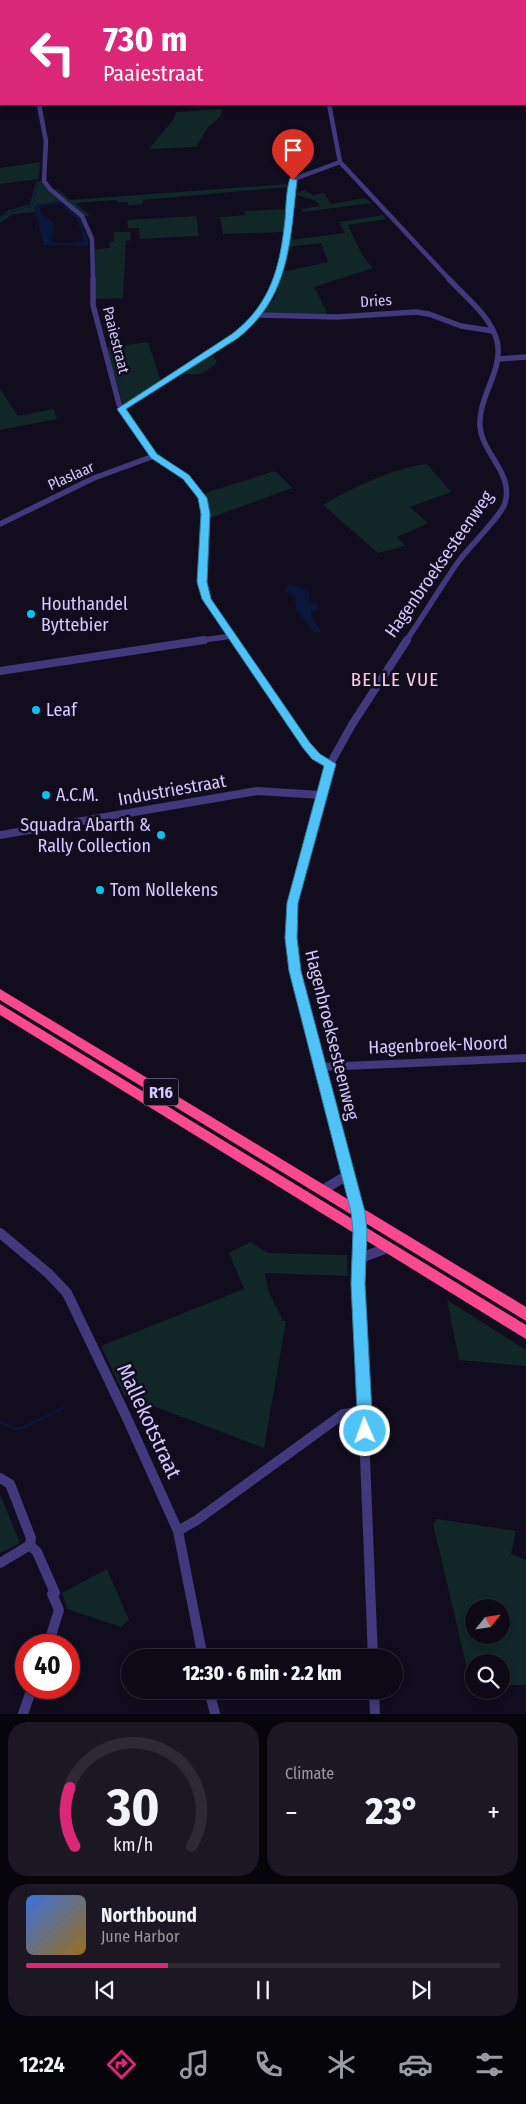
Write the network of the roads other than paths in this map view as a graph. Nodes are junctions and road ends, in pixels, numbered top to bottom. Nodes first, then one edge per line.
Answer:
1 (38, 105) edge
2 (329, 105) edge
3 (340, 162) junction
4 (257, 315) junction
5 (494, 331) junction
6 (526, 357) edge
7 (498, 359) junction
8 (121, 409) junction
9 (154, 456) junction
10 (0, 524) edge
11 (232, 636) junction
12 (0, 671) edge
13 (330, 764) junction
14 (321, 795) junction
15 (0, 835) edge
16 (0, 994) edge
17 (0, 1009) edge
18 (526, 1058) edge
19 (321, 1067) junction
20 (349, 1174) junction
21 (323, 1190) junction
22 (358, 1212) junction
23 (360, 1231) junction
24 (0, 1233) edge
25 (386, 1248) junction
26 (358, 1259) junction
27 (526, 1315) edge
28 (526, 1333) edge
29 (365, 1411) junction
30 (0, 1478) edge
31 (178, 1531) junction
32 (30, 1546) junction
33 (0, 1563) edge
34 (51, 1634) edge
35 (201, 1649) edge
36 (373, 1649) edge
37 (28, 1699) edge
38 (211, 1699) edge
39 (374, 1699) edge
40 (23, 1714) edge
41 (215, 1714) edge
42 (375, 1714) edge

1 - 8 street, Paaiestraat
2 - 3 street
3 - 4 street
3 - 5 street, Hagenbroeksesteenweg
4 - 5 street, Dries
4 - 8 street
5 - 7 street, Hagenbroeksesteenweg
6 - 7 street
7 - 13 street, Hagenbroeksesteenweg
8 - 9 street, Paaiestraat
9 - 10 street, Plaslaar
9 - 11 street, Paaiestraat
11 - 12 street
11 - 13 street, Paaiestraat
13 - 14 street, Hagenbroeksesteenweg
14 - 15 street, Industriestraat
14 - 19 street, Hagenbroeksesteenweg
16 - 21 highway, R16
17 - 23 highway, R16
18 - 19 street, Hagenbroek-Noord
19 - 20 street, Hagenbroeksesteenweg
20 - 21 street
20 - 22 street, Hagenbroeksesteenweg
21 - 22 highway, R16
22 - 23 street, Hagenbroeksesteenweg
22 - 27 highway, R16
23 - 25 highway, R16
23 - 26 street, Hagenbroeksesteenweg
24 - 31 street, Mallekotstraat
25 - 26 street
25 - 28 highway, R16
26 - 29 street, Hagenbroeksesteenweg
29 - 31 street
29 - 36 street, Hagenbroeksesteenweg
30 - 32 street
31 - 35 street, Mallekotstraat
32 - 33 street
32 - 34 street
37 - 40 street
38 - 41 street
39 - 42 street

